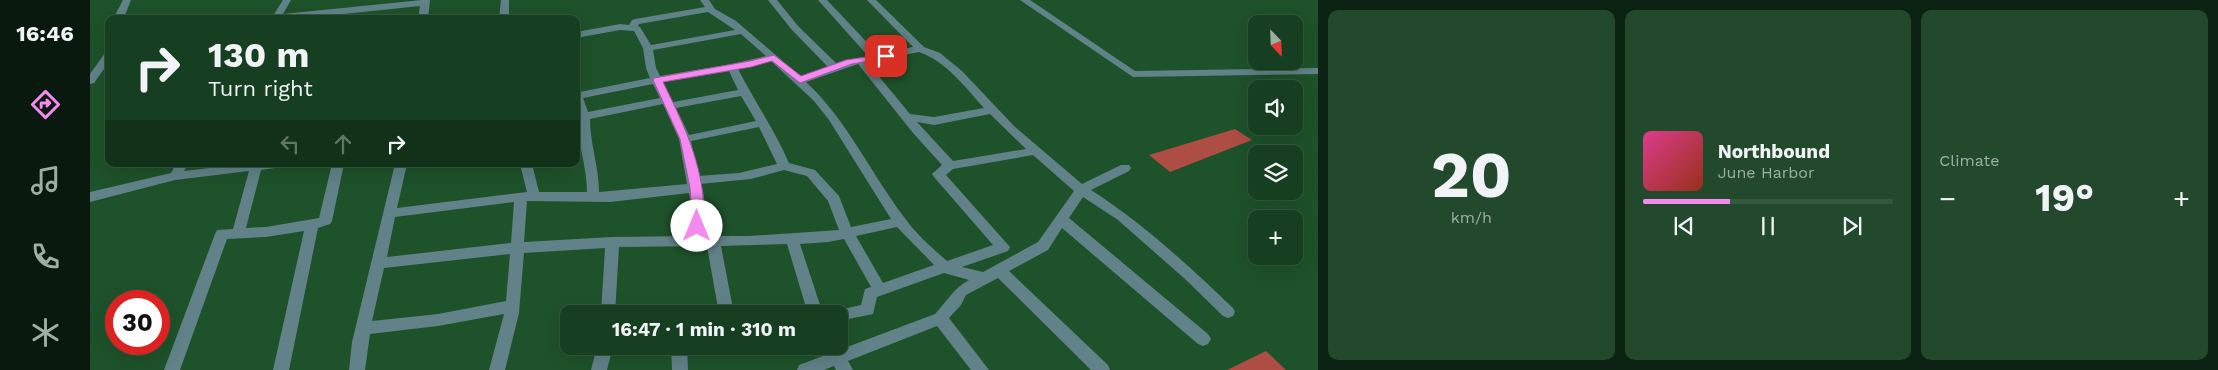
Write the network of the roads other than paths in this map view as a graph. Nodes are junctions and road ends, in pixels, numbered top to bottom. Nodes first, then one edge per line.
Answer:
1 (127, 0) edge
2 (286, 0) edge
3 (505, 0) edge
4 (772, 0) edge
5 (822, 0) edge
6 (871, 0) edge
7 (1024, 0) edge
8 (426, 1) edge
9 (708, 5) edge
10 (387, 8) junction
11 (120, 15) edge
12 (278, 15) edge
13 (333, 15) edge
14 (387, 15) edge
15 (424, 15) edge
16 (504, 15) edge
17 (632, 28) junction
18 (742, 31) junction
19 (580, 34) edge
20 (648, 48) junction
21 (920, 49) junction
22 (774, 58) junction
23 (876, 58) junction
24 (105, 60) edge
25 (860, 60) junction
26 (732, 67) junction
27 (835, 68) junction
28 (1318, 71) edge
29 (658, 80) junction
30 (800, 80) junction
31 (90, 81) edge
32 (744, 92) junction
33 (580, 94) edge
34 (667, 103) junction
35 (992, 110) junction
36 (580, 117) edge
37 (906, 117) junction
38 (764, 124) junction
39 (685, 139) junction
40 (1036, 151) junction
41 (784, 166) junction
42 (950, 166) junction
43 (180, 167) edge
44 (241, 167) edge
45 (255, 167) edge
46 (337, 167) edge
47 (400, 167) edge
48 (526, 167) edge
49 (1124, 168) dead end
50 (175, 176) junction
51 (695, 184) junction
52 (1082, 190) junction
53 (528, 196) junction
54 (593, 196) junction
55 (90, 197) edge
56 (392, 213) junction
57 (1062, 220) junction
58 (900, 222) junction
59 (312, 225) junction
60 (847, 232) junction
61 (238, 233) junction
62 (791, 237) junction
63 (696, 240) junction
64 (713, 240) junction
65 (612, 242) junction
66 (1003, 247) junction
67 (518, 248) junction
68 (1025, 257) junction
69 (379, 263) junction
70 (946, 268) junction
71 (1000, 271) junction
72 (984, 278) junction
73 (880, 290) junction
74 (608, 305) edge
75 (725, 305) edge
76 (813, 305) edge
77 (513, 306) junction
78 (1228, 312) dead end
79 (848, 313) edge
80 (940, 318) junction
81 (364, 328) junction
82 (1203, 340) dead end
83 (603, 355) edge
84 (679, 355) edge
85 (841, 364) edge
86 (172, 370) edge
87 (280, 370) edge
88 (357, 370) edge
89 (497, 370) edge
90 (599, 370) edge
91 (680, 370) edge
92 (805, 370) edge
93 (981, 370) edge
94 (1102, 370) edge

1 - 11 street
2 - 12 street
3 - 16 street
4 - 27 street
5 - 23 street
6 - 21 street
7 - 28 street
8 - 10 street
8 - 15 street
9 - 17 street
9 - 18 street
10 - 13 street
10 - 14 street
17 - 19 street
17 - 20 street
18 - 20 street
18 - 22 street
20 - 29 street
21 - 23 street
21 - 35 street
22 - 26 street
22 - 30 street
23 - 25 street
24 - 31 street
25 - 27 street
25 - 37 street
26 - 29 street
26 - 32 street
27 - 30 street
29 - 33 street
29 - 34 street
30 - 58 street
32 - 34 street
32 - 38 street
34 - 36 street
34 - 39 street
35 - 37 street
35 - 40 street
36 - 54 street
37 - 42 street
38 - 39 street
38 - 41 street
39 - 51 street
40 - 42 street
40 - 52 street
41 - 51 street
41 - 60 street
42 - 66 street
43 - 50 street
44 - 50 street
45 - 61 street
46 - 59 street
47 - 56 street
48 - 53 street
49 - 52 street
50 - 55 street
51 - 54 street
51 - 63 street
52 - 57 street
52 - 78 street
53 - 54 street
53 - 56 street
53 - 67 street
56 - 69 street
57 - 68 street
57 - 82 street
58 - 60 street
58 - 70 street
59 - 61 street
59 - 87 street
60 - 62 street
60 - 73 street
61 - 86 street
62 - 64 street
62 - 76 street
63 - 64 street
63 - 65 street
64 - 75 street
65 - 67 street
65 - 74 street
66 - 68 street
66 - 70 street
67 - 69 street
67 - 77 street
68 - 71 street
69 - 81 street
70 - 72 street
70 - 73 street
71 - 72 street
71 - 94 street
72 - 80 street
73 - 79 street
77 - 81 street
77 - 89 street
80 - 85 street
80 - 93 street
81 - 88 street
83 - 90 street
84 - 91 street
85 - 92 street

